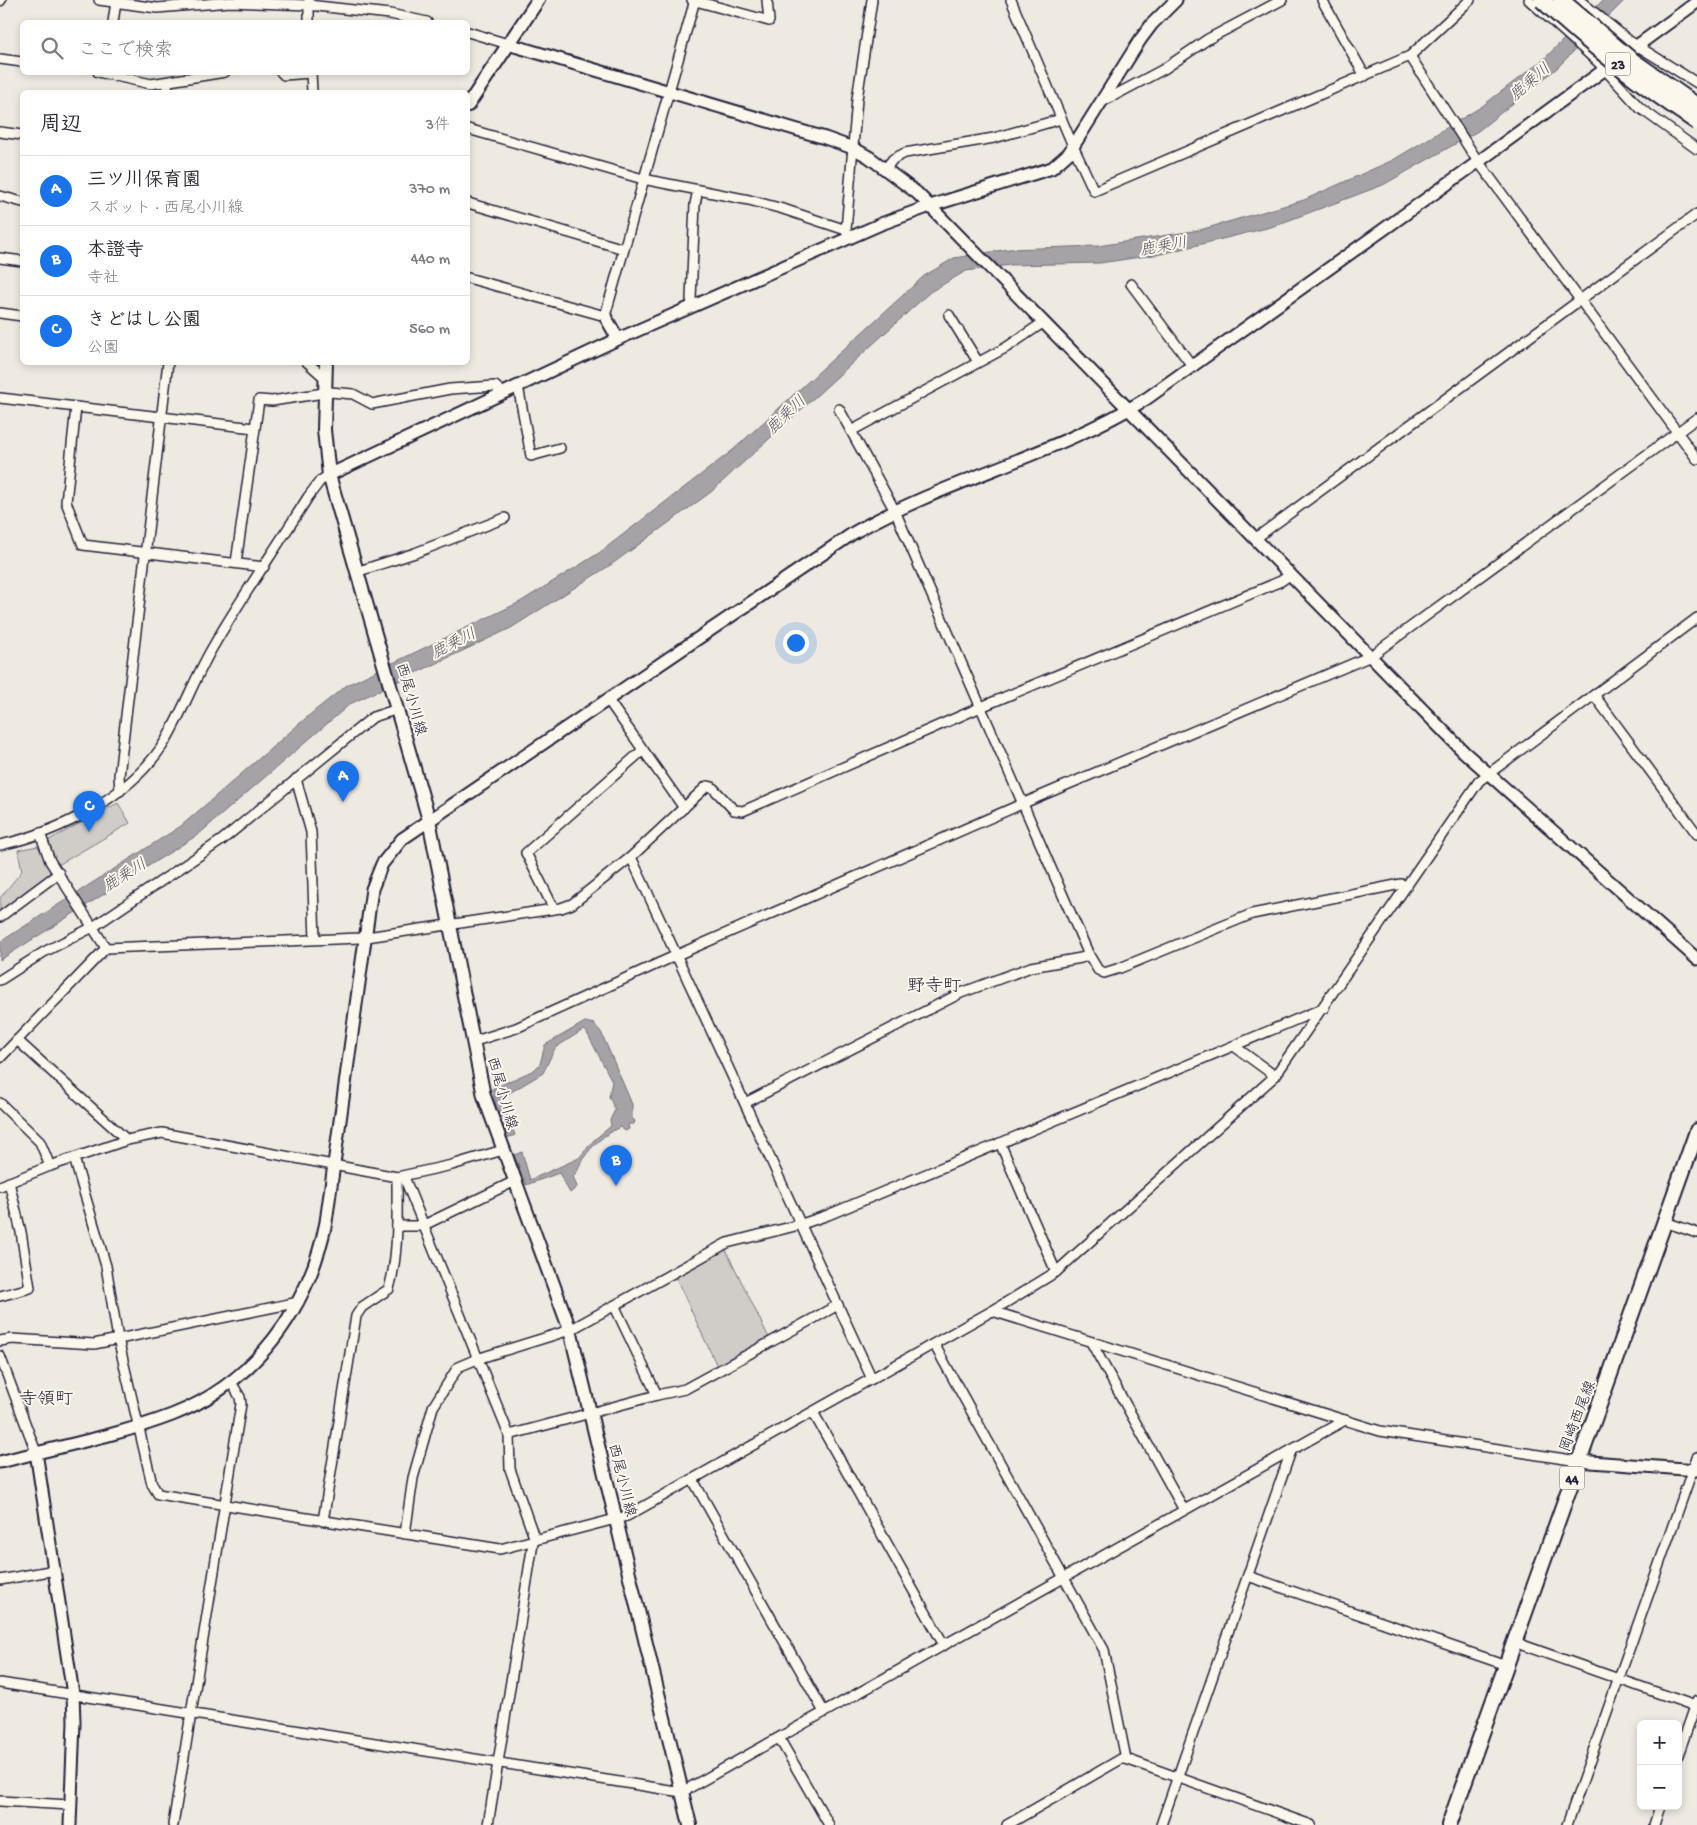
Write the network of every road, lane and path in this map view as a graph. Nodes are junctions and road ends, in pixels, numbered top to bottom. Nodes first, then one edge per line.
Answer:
1 (99, 0) edge
2 (538, 0) edge
3 (694, 0) edge
4 (768, 0) edge
5 (872, 0) edge
6 (1011, 0) edge
7 (1176, 0) edge
8 (1282, 0) edge
9 (1322, 0) edge
10 (1470, 0) edge
11 (1529, 0) edge
12 (1542, 0) edge
13 (1561, 0) edge
14 (1578, 0) edge
15 (230, 1) edge
16 (116, 2) junction
17 (309, 2) edge
18 (1697, 2) edge
19 (156, 4) edge
20 (113, 20) edge
21 (309, 20) edge
22 (418, 20) edge
23 (470, 33) edge
24 (508, 44) junction
25 (1638, 46) junction
26 (1410, 56) junction
27 (0, 59) edge
28 (20, 62) edge
29 (1602, 66) junction
30 (111, 75) edge
31 (209, 75) edge
32 (311, 75) edge
33 (1365, 76) junction
34 (168, 82) junction
35 (1697, 83) edge
36 (166, 90) edge
37 (312, 90) edge
38 (668, 92) junction
39 (470, 102) edge
40 (1100, 103) junction
41 (1697, 106) edge
42 (1061, 119) junction
43 (1697, 122) edge
44 (470, 130) edge
45 (0, 132) edge
46 (20, 135) edge
47 (1073, 146) junction
48 (853, 148) junction
49 (1697, 149) edge
50 (1476, 159) junction
51 (886, 168) junction
52 (643, 179) junction
53 (698, 190) junction
54 (0, 196) edge
55 (20, 201) edge
56 (470, 204) edge
57 (930, 206) junction
58 (1697, 214) edge
59 (848, 234) junction
60 (624, 249) junction
61 (0, 258) edge
62 (20, 261) edge
63 (470, 279) edge
64 (1131, 284) dead end
65 (1580, 299) junction
66 (693, 307) junction
67 (0, 313) edge
68 (20, 316) edge
69 (605, 316) junction
70 (949, 316) dead end
71 (1044, 322) junction
72 (618, 339) junction
73 (978, 362) junction
74 (168, 365) edge
75 (310, 365) edge
76 (326, 365) edge
77 (1192, 367) junction
78 (325, 378) junction
79 (518, 386) junction
80 (324, 392) junction
81 (504, 393) junction
82 (0, 398) edge
83 (76, 407) junction
84 (839, 409) dead end
85 (1128, 409) junction
86 (161, 417) junction
87 (1697, 418) edge
88 (254, 428) junction
89 (851, 431) junction
90 (1678, 432) junction
91 (560, 448) dead end
92 (1697, 459) edge
93 (329, 475) junction
94 (895, 511) junction
95 (505, 518) dead end
96 (1256, 538) junction
97 (145, 553) junction
98 (236, 563) junction
99 (264, 567) junction
100 (356, 572) junction
101 (1291, 574) junction
102 (1697, 618) edge
103 (1371, 656) junction
104 (1594, 695) junction
105 (608, 700) junction
106 (397, 705) junction
107 (981, 707) junction
108 (643, 750) junction
109 (1486, 774) junction
110 (296, 779) junction
111 (120, 791) junction
112 (1024, 803) junction
113 (684, 808) junction
114 (429, 820) junction
115 (40, 833) junction
116 (1697, 834) edge
117 (0, 845) edge
118 (631, 857) junction
119 (61, 876) junction
120 (1407, 886) junction
121 (554, 908) junction
122 (0, 917) edge
123 (91, 924) junction
124 (450, 924) junction
125 (367, 937) junction
126 (315, 939) junction
127 (106, 948) junction
128 (677, 955) junction
129 (1089, 955) junction
130 (1697, 959) edge
131 (0, 980) edge
132 (1324, 1008) junction
133 (17, 1040) junction
134 (472, 1042) junction
135 (1234, 1046) junction
136 (0, 1058) edge
137 (1275, 1076) junction
138 (0, 1103) edge
139 (745, 1104) junction
140 (1697, 1132) edge
141 (127, 1140) junction
142 (1000, 1142) junction
143 (503, 1150) junction
144 (74, 1158) junction
145 (50, 1166) junction
146 (333, 1166) junction
147 (400, 1177) junction
148 (515, 1181) junction
149 (4, 1184) edge
150 (1665, 1222) junction
151 (800, 1225) junction
152 (397, 1226) junction
153 (422, 1226) junction
154 (1697, 1232) edge
155 (1056, 1272) junction
156 (0, 1296) edge
157 (299, 1302) junction
158 (838, 1305) junction
159 (615, 1307) junction
160 (992, 1311) junction
161 (570, 1330) junction
162 (118, 1339) junction
163 (0, 1341) edge
164 (1092, 1342) junction
165 (934, 1344) junction
166 (0, 1356) edge
167 (477, 1359) junction
168 (872, 1378) junction
169 (231, 1382) junction
170 (657, 1395) junction
171 (813, 1412) junction
172 (590, 1414) junction
173 (1345, 1420) junction
174 (138, 1426) junction
175 (508, 1435) junction
176 (1291, 1451) junction
177 (36, 1452) junction
178 (1697, 1457) edge
179 (1578, 1460) junction
180 (0, 1462) edge
181 (1695, 1470) edge
182 (692, 1480) junction
183 (224, 1505) junction
184 (1184, 1510) junction
185 (616, 1520) junction
186 (323, 1521) junction
187 (405, 1534) junction
188 (533, 1541) junction
189 (55, 1570) junction
190 (1248, 1576) junction
191 (1065, 1578) junction
192 (0, 1580) edge
193 (1514, 1642) junction
194 (944, 1645) junction
195 (1506, 1665) junction
196 (1618, 1679) junction
197 (0, 1683) edge
198 (73, 1694) junction
199 (1696, 1704) edge
200 (191, 1712) junction
201 (824, 1712) junction
202 (779, 1738) junction
203 (1682, 1744) edge
204 (1126, 1759) junction
205 (498, 1763) junction
206 (1178, 1778) junction
207 (682, 1792) junction
208 (0, 1801) edge
209 (70, 1805) junction
210 (1659, 1810) edge
211 (70, 1825) edge
212 (174, 1825) edge
213 (488, 1825) edge
214 (690, 1825) edge
215 (828, 1825) edge
216 (1007, 1825) edge
217 (1161, 1825) edge
218 (1311, 1825) edge
219 (1449, 1825) edge
220 (1567, 1825) edge
221 (1654, 1825) edge

1 - 16 street
2 - 24 main road
3 - 4 street
3 - 38 street
5 - 48 street
6 - 42 street
7 - 40 street
8 - 40 street
9 - 33 street
10 - 26 street
11 - 29 street
12 - 43 highway, 23, bridge
13 - 41 highway, 23, bridge
14 - 25 street
15 - 17 street
15 - 19 street
16 - 19 street
16 - 20 street
17 - 21 street
17 - 22 street
18 - 25 street
23 - 24 street
24 - 38 street
24 - 39 main road
25 - 29 street
25 - 35 street
26 - 33 street
26 - 50 street
27 - 28 street
29 - 49 street
29 - 50 street
30 - 34 street
31 - 34 street
32 - 37 street
33 - 47 street
34 - 36 street
38 - 48 street
38 - 52 street
40 - 47 street
42 - 47 street
42 - 51 street
44 - 52 street
45 - 46 street
47 - 57 street
48 - 51 street
48 - 59 street
50 - 65 street
50 - 77 street
51 - 57 street
52 - 53 street
52 - 60 street
53 - 59 street
53 - 66 street
54 - 55 street
56 - 60 street
57 - 59 street
57 - 71 street
58 - 65 street
59 - 66 street
60 - 69 street
61 - 62 street
63 - 69 street
64 - 77 street
65 - 90 street
65 - 96 street
66 - 72 street
67 - 68 street
69 - 72 street
70 - 73 street
71 - 73 street
71 - 85 street
72 - 79 street
73 - 89 street
74 - 86 street
75 - 78 street
76 - 78 main road, 西尾小川線
77 - 85 street
78 - 80 main road, 西尾小川線
79 - 81 street
79 - 91 street
80 - 81 street
80 - 88 street
80 - 93 main road, 西尾小川線
81 - 93 street
82 - 83 street
83 - 86 street
83 - 97 street
84 - 89 street
85 - 94 street
85 - 96 street
86 - 88 street
86 - 97 street
87 - 90 street
88 - 98 street
89 - 94 street
90 - 92 street
90 - 103 street
93 - 99 street
93 - 100 main road, 西尾小川線
94 - 105 street
94 - 107 street
95 - 100 street
96 - 101 street
97 - 98 street
97 - 111 street
98 - 99 street
99 - 111 street
100 - 106 main road, 西尾小川線
101 - 103 street
101 - 107 street
102 - 104 street
103 - 109 street
103 - 112 street
104 - 109 street
104 - 116 street
105 - 108 street
105 - 114 street
106 - 110 street
106 - 114 main road, 西尾小川線
107 - 112 street
107 - 113 street
108 - 113 street
108 - 121 street
109 - 120 street
109 - 130 street
110 - 123 street
110 - 126 street
111 - 115 street
112 - 128 street
112 - 129 street
113 - 118 street
114 - 124 main road, 西尾小川線
114 - 125 street
115 - 117 street
115 - 119 street
118 - 121 street
118 - 128 street
119 - 122 street
119 - 123 street
120 - 129 street
120 - 132 street
121 - 124 street
123 - 127 street
123 - 131 street
124 - 125 street
124 - 134 main road, 西尾小川線
125 - 126 street
125 - 146 street
126 - 127 street
127 - 133 street
128 - 134 street
128 - 139 street
129 - 139 street
132 - 135 street
132 - 137 street
133 - 136 street
133 - 141 street
134 - 143 main road, 西尾小川線
135 - 137 street
135 - 142 street
137 - 155 street
138 - 145 street
139 - 151 street
140 - 150 main road, 岡崎西尾線 / 44
141 - 144 street
141 - 146 street
142 - 151 street
142 - 155 street
143 - 147 street
143 - 148 main road, 西尾小川線
144 - 145 street
144 - 162 street
145 - 149 street
146 - 147 street
146 - 157 street
147 - 152 street
147 - 153 street
148 - 153 street
148 - 161 main road, 西尾小川線
149 - 156 street
150 - 154 street
150 - 179 main road, 岡崎西尾線 / 44
151 - 158 street
151 - 159 street
152 - 153 street
152 - 186 street
153 - 167 street
155 - 160 street
157 - 162 street
157 - 169 street
158 - 168 street
158 - 170 street
159 - 161 street
159 - 170 street
160 - 164 street
160 - 165 street
161 - 167 street
161 - 172 main road, 西尾小川線
162 - 163 street
162 - 174 street
164 - 173 street
164 - 184 street
165 - 168 street
165 - 191 street
166 - 177 street
167 - 175 street
167 - 187 street
168 - 171 street
169 - 174 street
169 - 183 street
170 - 172 street
171 - 182 street
171 - 194 street
172 - 175 street
172 - 185 main road, 西尾小川線
173 - 176 street
173 - 179 street
174 - 177 street
174 - 183 street
175 - 188 street
176 - 184 street
176 - 190 street
177 - 180 street
177 - 189 street
178 - 181 street
179 - 181 street
179 - 193 main road, 岡崎西尾線 / 44
181 - 196 street
182 - 185 street
182 - 201 street
183 - 186 street
183 - 200 street
184 - 191 street
185 - 188 street
185 - 207 main road, 西尾小川線
186 - 187 street
187 - 188 street
188 - 205 street
189 - 192 street
189 - 198 street
190 - 195 street
190 - 206 street
191 - 194 street
191 - 204 street
193 - 195 main road, 岡崎西尾線 / 44
193 - 196 street
194 - 201 street
195 - 219 main road, 岡崎西尾線 / 44
196 - 199 street
196 - 220 street
197 - 198 street
198 - 200 street
198 - 209 street
199 - 203 street
200 - 205 street
200 - 212 street
201 - 202 street
202 - 207 street
202 - 215 street
204 - 206 street
204 - 216 street
205 - 207 street
205 - 213 street
206 - 217 street
206 - 218 street
207 - 214 main road, 西尾小川線
208 - 209 street
209 - 211 street
210 - 221 street

